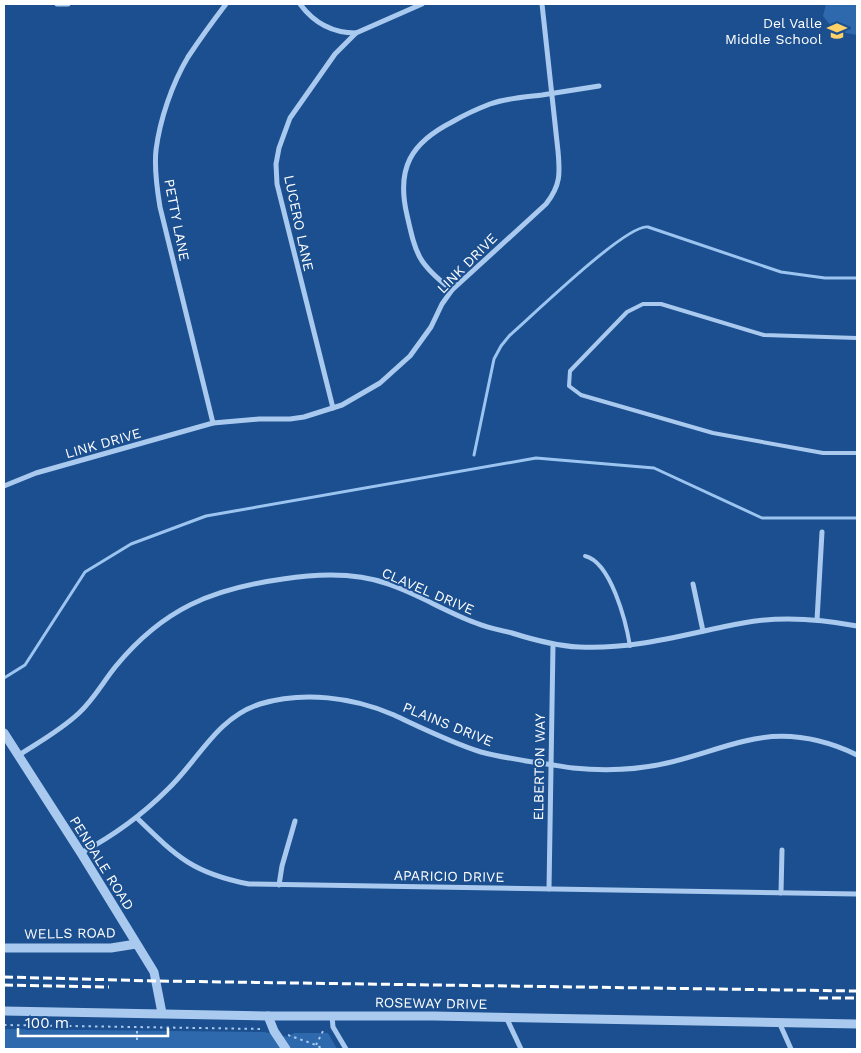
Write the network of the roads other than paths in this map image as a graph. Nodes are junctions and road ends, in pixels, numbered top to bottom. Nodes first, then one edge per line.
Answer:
1 (57, 4) edge
2 (68, 4) edge
3 (226, 4) edge
4 (300, 4) edge
5 (422, 4) edge
6 (542, 4) edge
7 (356, 33) junction
8 (599, 86) dead end
9 (553, 93) junction
10 (452, 290) junction
11 (857, 338) edge
12 (333, 408) junction
13 (213, 423) junction
14 (857, 453) edge
15 (4, 486) edge
16 (822, 532) dead end
17 (585, 556) dead end
18 (693, 584) dead end
19 (817, 620) junction
20 (857, 626) edge
21 (703, 632) junction
22 (553, 645) junction
23 (630, 646) junction
24 (4, 733) edge
25 (18, 755) junction
26 (857, 755) edge
27 (550, 764) junction
28 (137, 818) junction
29 (295, 821) dead end
30 (782, 850) dead end
31 (81, 853) junction
32 (279, 885) junction
33 (549, 889) junction
34 (781, 893) junction
35 (857, 894) edge
36 (136, 944) junction
37 (4, 948) edge
38 (4, 1011) edge
39 (162, 1013) junction
40 (268, 1016) junction
41 (332, 1016) junction
42 (506, 1017) junction
43 (779, 1022) junction
44 (857, 1024) edge
45 (286, 1049) edge
46 (346, 1049) edge
47 (521, 1049) edge
48 (791, 1049) edge

1 - 2 street
3 - 13 street, PETTY LANE
4 - 7 street
5 - 7 street
6 - 9 street, LINK DRIVE
7 - 12 street, LUCERO LANE
8 - 9 street
9 - 10 street, LINK DRIVE
9 - 10 street
10 - 12 street, LINK DRIVE
11 - 14 lane
12 - 13 street, LINK DRIVE
13 - 15 street, LINK DRIVE
16 - 19 street
17 - 23 lane
18 - 21 street
19 - 20 street, CLAVEL DRIVE
19 - 21 street, CLAVEL DRIVE
21 - 23 street, CLAVEL DRIVE
22 - 23 street, CLAVEL DRIVE
22 - 25 street, CLAVEL DRIVE
22 - 27 street, ELBERTON WAY
24 - 25 street, PENDALE ROAD
25 - 31 street, PENDALE ROAD
26 - 27 street, PLAINS DRIVE
27 - 28 street, PLAINS DRIVE
27 - 33 street, ELBERTON WAY
28 - 31 street, PLAINS DRIVE
28 - 32 street, APARICIO DRIVE
29 - 32 street
30 - 34 street
31 - 36 street, PENDALE ROAD
32 - 33 street, APARICIO DRIVE
33 - 34 street, APARICIO DRIVE
34 - 35 street, APARICIO DRIVE
36 - 37 street, WELLS ROAD
36 - 39 street, PENDALE ROAD
38 - 39 street, ROSEWAY DRIVE
39 - 40 street, ROSEWAY DRIVE
40 - 41 street, ROSEWAY DRIVE
40 - 45 street
41 - 42 street, ROSEWAY DRIVE
41 - 46 street
42 - 43 street, ROSEWAY DRIVE
42 - 47 street
43 - 44 street, ROSEWAY DRIVE
43 - 48 street

